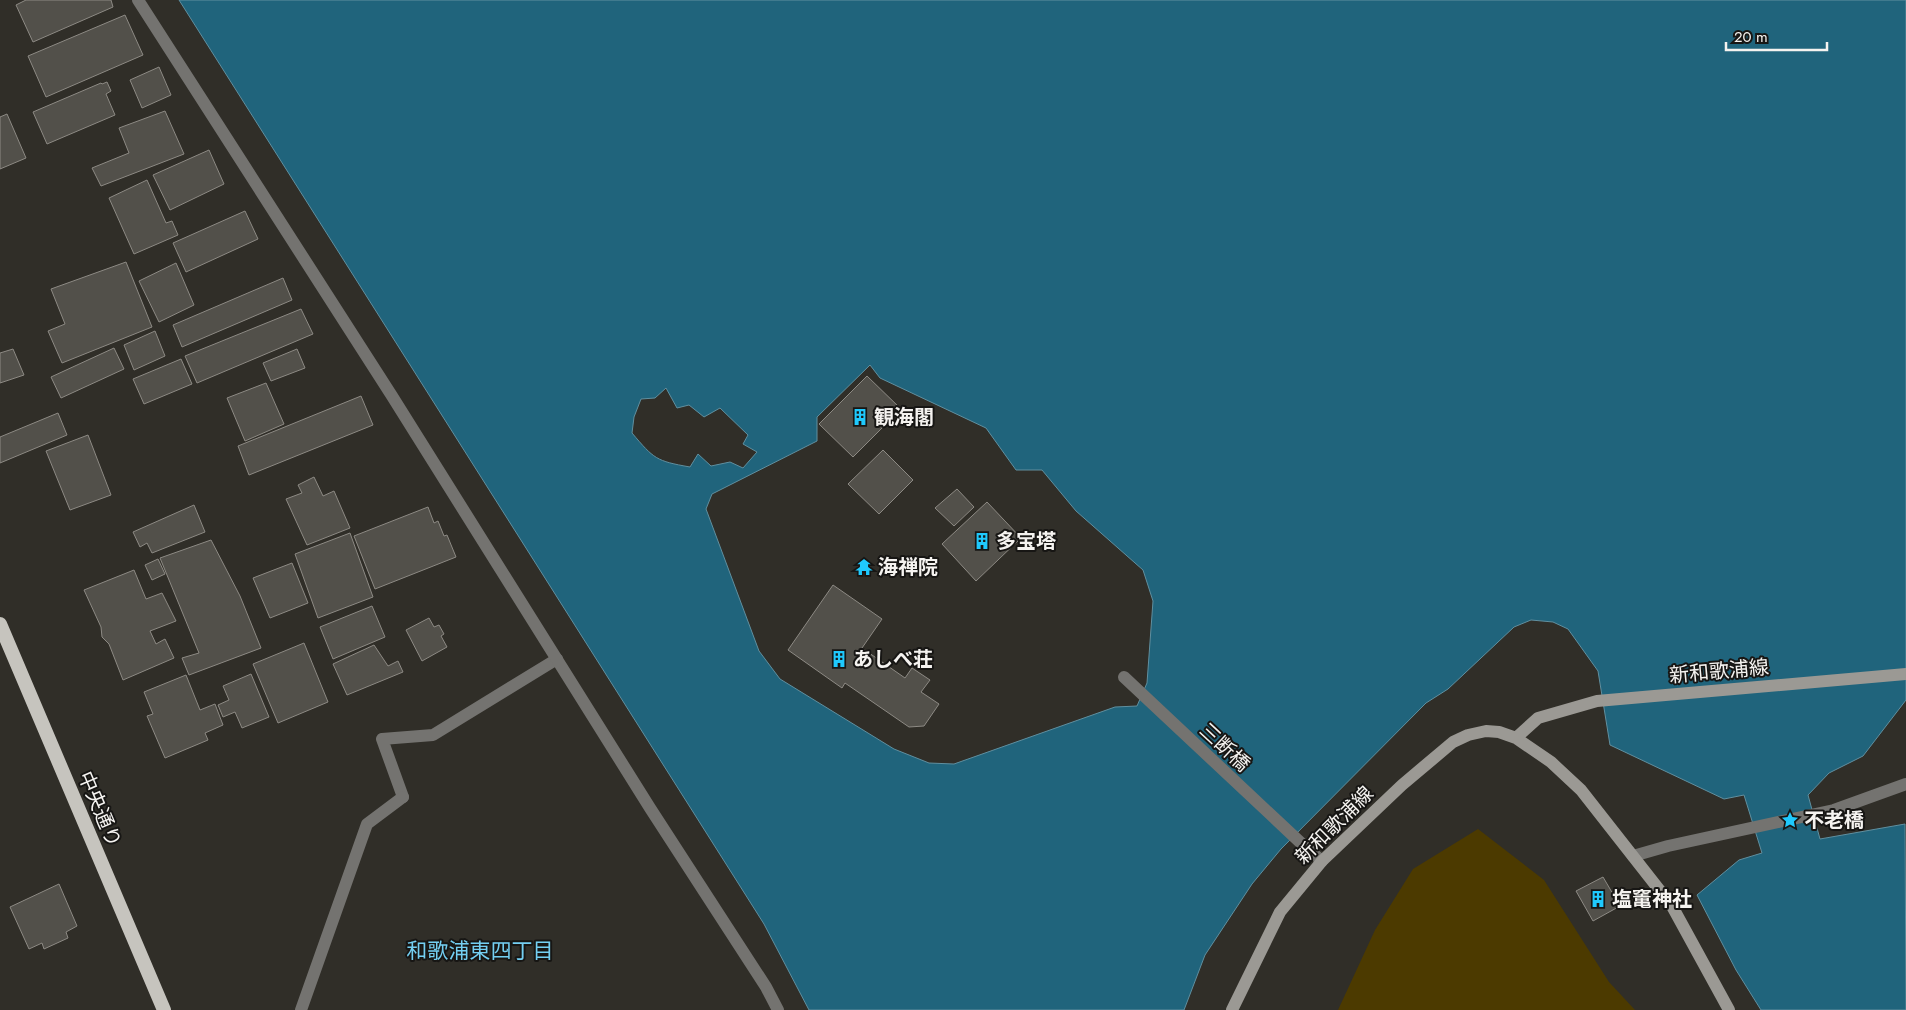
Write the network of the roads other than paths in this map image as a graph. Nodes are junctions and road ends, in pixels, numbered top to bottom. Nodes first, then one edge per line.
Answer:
1 (138, 0) edge
2 (0, 624) edge
3 (557, 659) junction
4 (1906, 674) edge
5 (1124, 677) dead end
6 (1516, 738) junction
7 (1906, 784) edge
8 (1633, 856) junction
9 (1322, 861) junction
10 (164, 1010) edge
11 (301, 1010) edge
12 (778, 1010) edge
13 (1232, 1010) edge
14 (1729, 1010) edge

1 - 3 street
2 - 10 highway, 中央通り
3 - 11 street
3 - 12 street
4 - 6 main road, 新和歌浦線
5 - 9 street, 三断橋
6 - 8 main road, 新和歌浦線
6 - 9 main road, 新和歌浦線
7 - 8 street
8 - 14 main road, 新和歌浦線
9 - 13 main road, 新和歌浦線

